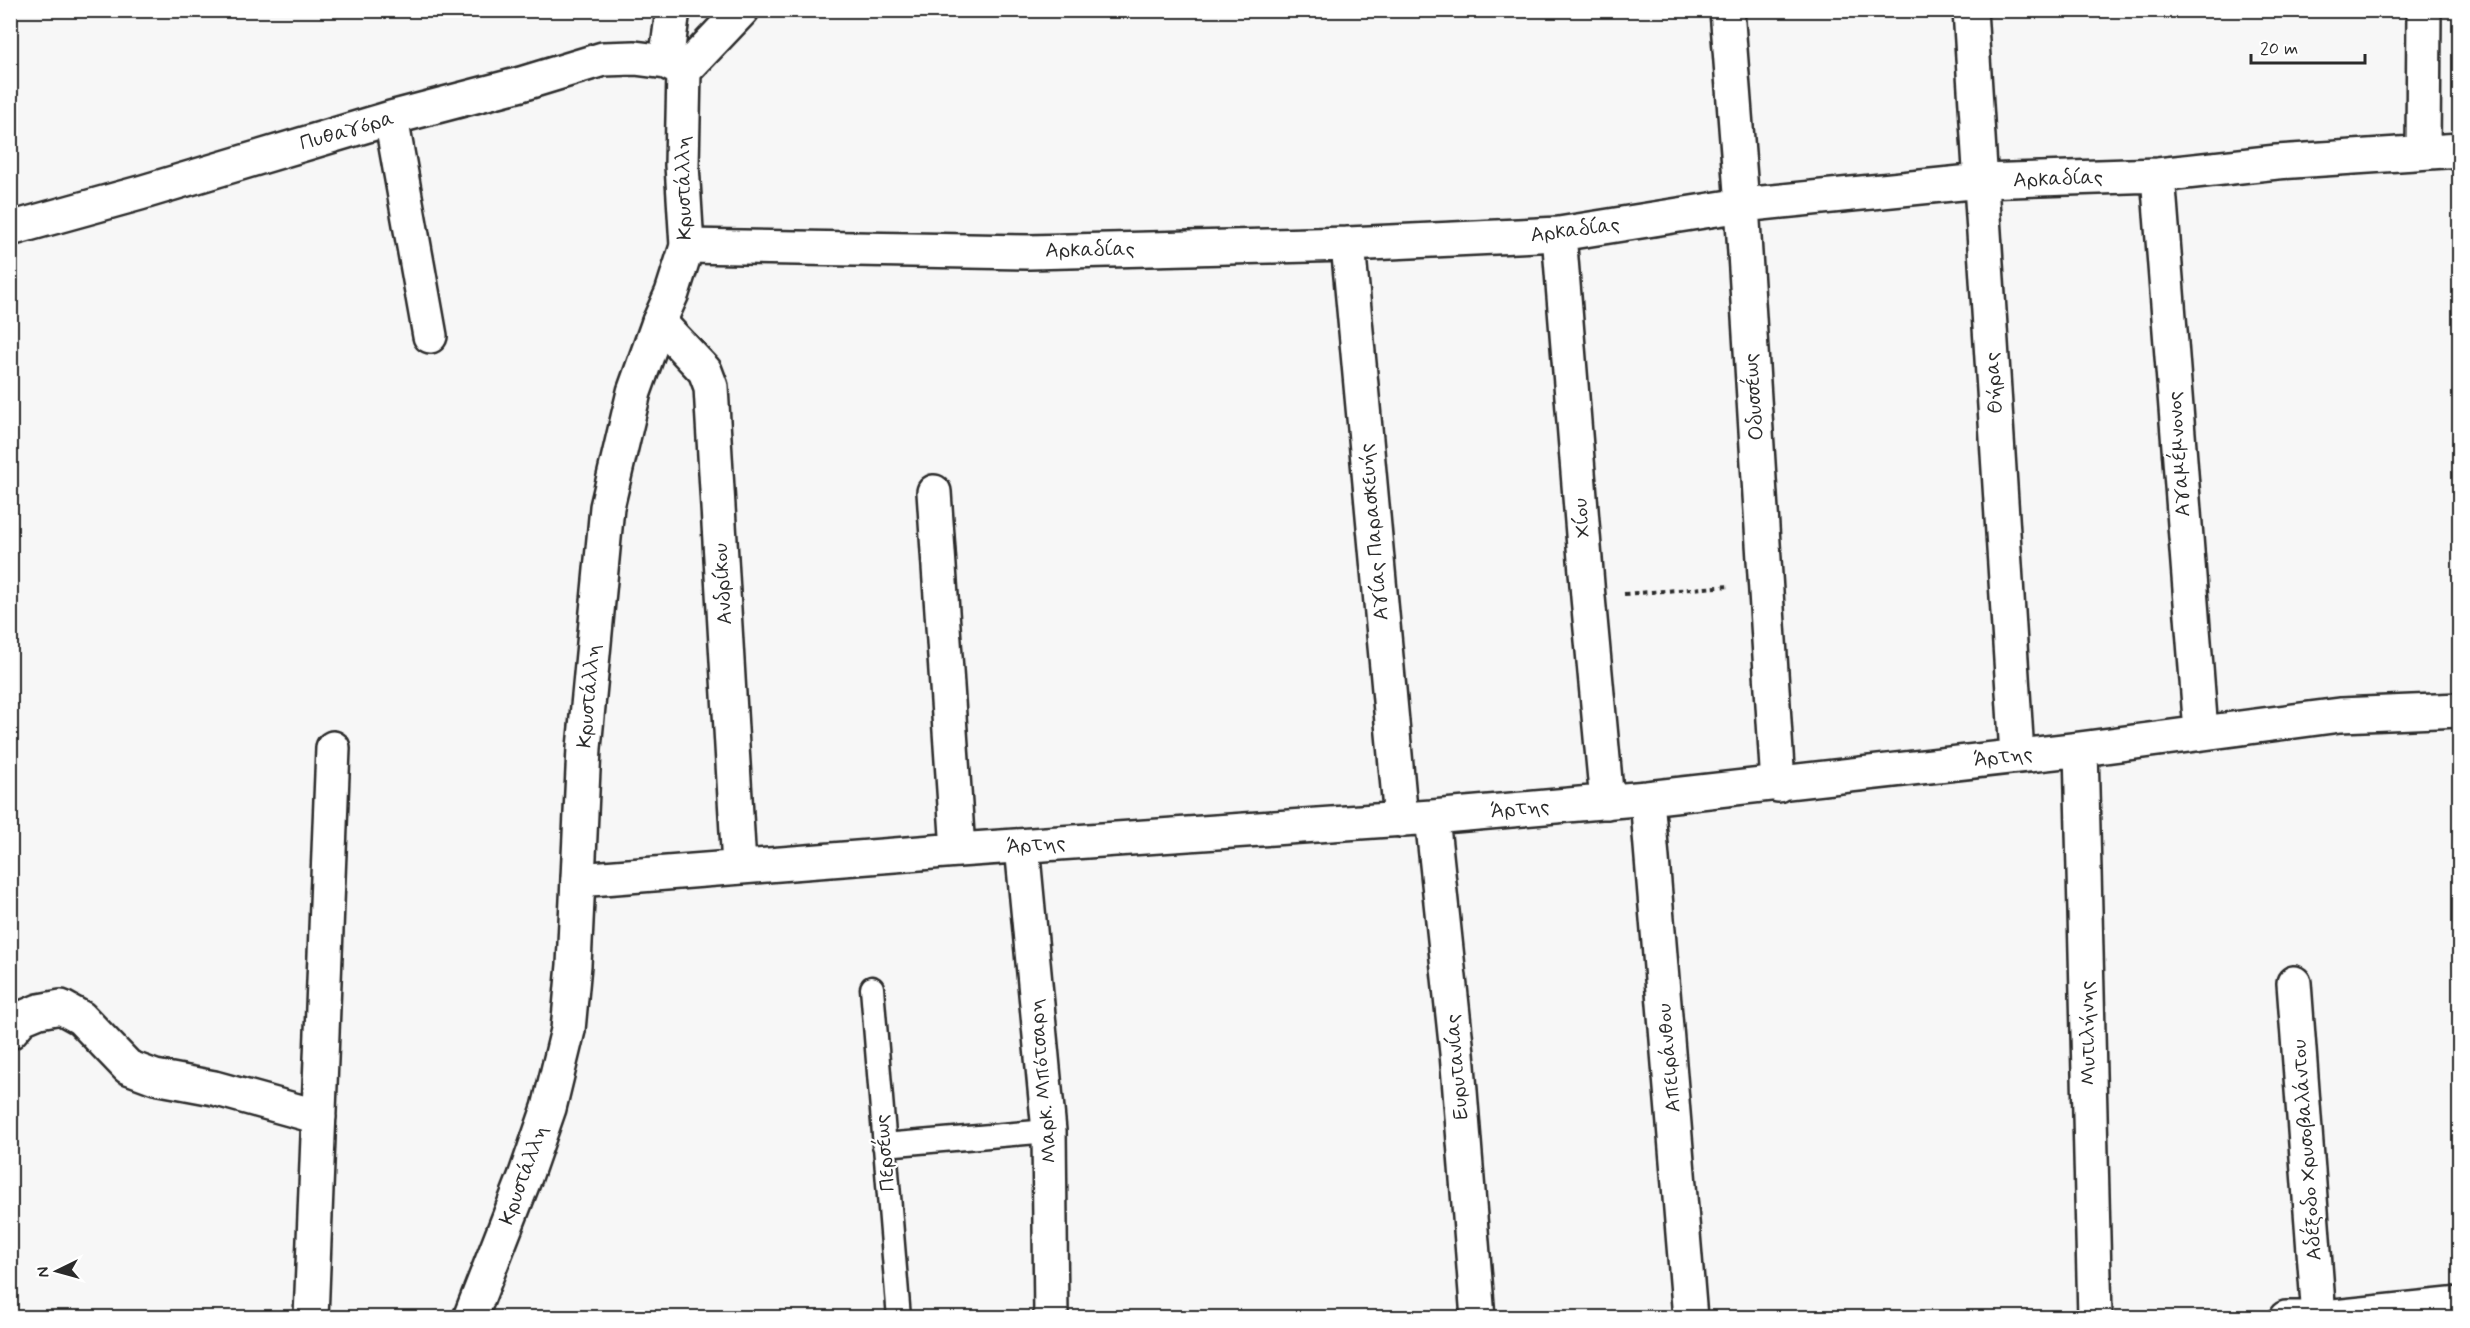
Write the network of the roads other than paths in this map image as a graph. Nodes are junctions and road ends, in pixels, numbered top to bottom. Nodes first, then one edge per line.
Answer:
1 (673, 10) edge
2 (742, 10) edge
3 (1727, 10) edge
4 (1970, 10) edge
5 (2424, 10) edge
6 (675, 67) junction
7 (391, 118) junction
8 (2460, 150) edge
9 (2423, 152) junction
10 (2158, 175) junction
11 (1981, 181) junction
12 (1742, 205) junction
13 (10, 229) edge
14 (1559, 234) junction
15 (1348, 244) junction
16 (687, 246) junction
17 (659, 322) junction
18 (430, 336) dead end
19 (934, 492) dead end
20 (2460, 710) edge
21 (2201, 732) junction
22 (333, 748) dead end
23 (2081, 749) junction
24 (2017, 754) junction
25 (1778, 784) junction
26 (1647, 798) junction
27 (1607, 801) junction
28 (1416, 818) junction
29 (1022, 846) junction
30 (957, 850) junction
31 (739, 866) junction
32 (578, 880) junction
33 (2294, 983) dead end
34 (872, 988) dead end
35 (10, 1032) edge
36 (319, 1117) junction
37 (1049, 1131) junction
38 (885, 1145) junction
39 (2460, 1304) edge
40 (311, 1317) edge
41 (470, 1317) edge
42 (899, 1317) edge
43 (1051, 1317) edge
44 (1478, 1317) edge
45 (1690, 1317) edge
46 (2095, 1317) edge
47 (2286, 1317) edge
48 (2293, 1317) edge
49 (2308, 1317) edge
50 (2319, 1317) edge
51 (2324, 1317) edge

1 - 6 street, Κρυστάλλη
2 - 6 street
3 - 12 street, Οδυσσέως
4 - 11 street, Θήρας
5 - 9 street
6 - 7 street, Πυθαγόρα
6 - 16 street, Κρυστάλλη
7 - 13 street, Πυθαγόρα
7 - 18 street
8 - 9 street, Αρκαδίας
9 - 10 street, Αρκαδίας
10 - 11 street, Αρκαδίας
10 - 21 street, Αγαμέμνονος
11 - 12 street, Αρκαδίας
11 - 24 street, Θήρας
12 - 14 street, Αρκαδίας
12 - 25 street, Οδυσσέως
14 - 15 street, Αρκαδίας
14 - 27 street, Χίου
15 - 16 street, Αρκαδίας
15 - 28 street, Αγίας Παρασκευής
16 - 17 street, Κρυστάλλη
17 - 31 street, Ανδρίκου
17 - 32 street, Κρυστάλλη
19 - 30 street
20 - 21 street, Άρτης
21 - 23 street, Άρτης
22 - 36 street
23 - 24 street, Άρτης
23 - 46 street, Μυτιλήνης
24 - 25 street, Άρτης
25 - 26 street, Άρτης
26 - 27 street, Άρτης
26 - 45 street, Απειράνθου
27 - 28 street, Άρτης
28 - 29 street, Άρτης
28 - 44 street, Ευρυτανίας
29 - 30 street, Άρτης
29 - 37 street, Μαρκ. Μπότσαρη
30 - 31 street, Άρτης
31 - 32 street, Άρτης
32 - 41 street, Κρυστάλλη
33 - 50 street, Αδέξοδο Χρυσοβαλάντου
34 - 38 lane, Περσέως
35 - 36 street
36 - 40 street
37 - 38 lane
37 - 43 street, Μαρκ. Μπότσαρη
38 - 42 lane, Περσέως
39 - 51 street
47 - 48 street
48 - 49 street

